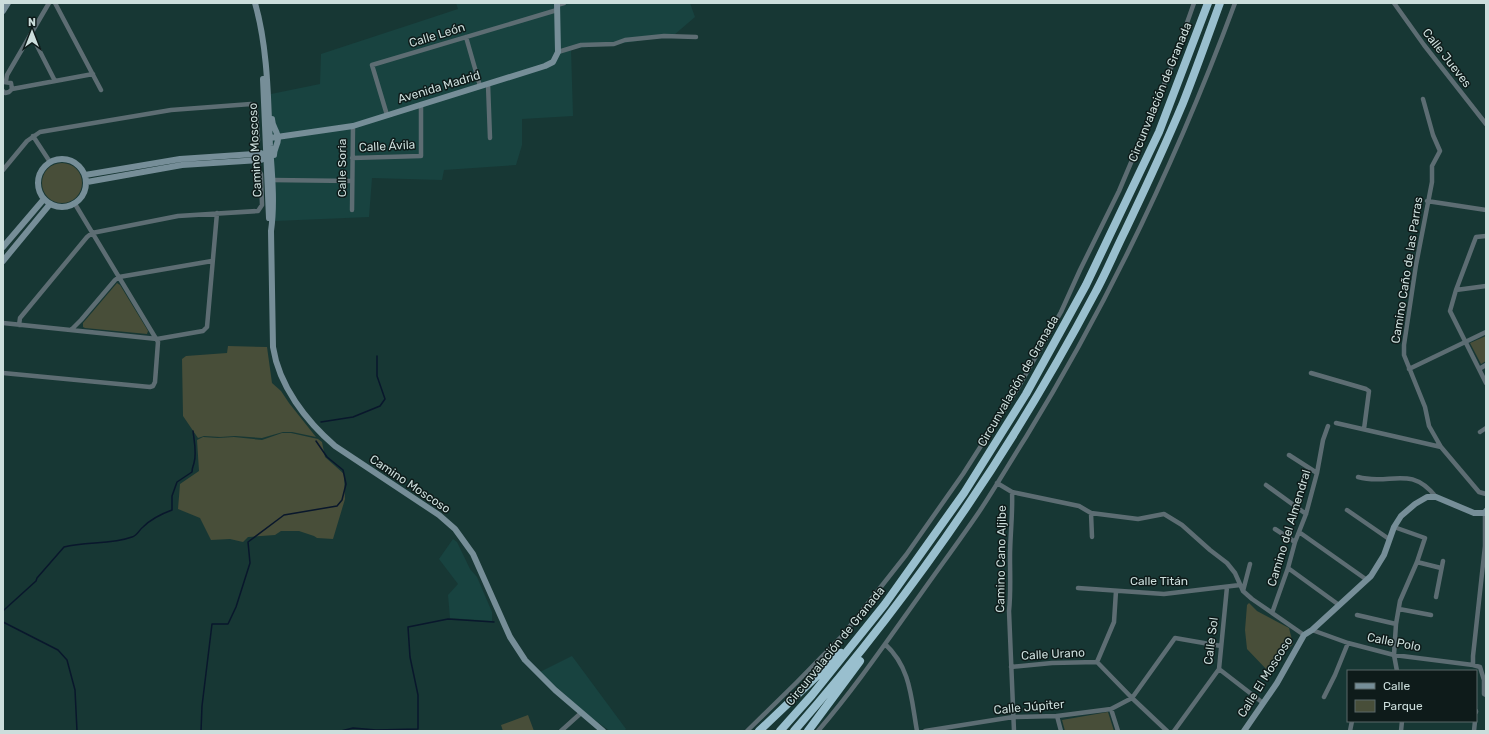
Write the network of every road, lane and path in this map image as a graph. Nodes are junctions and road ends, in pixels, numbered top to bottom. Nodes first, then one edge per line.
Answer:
1 (8, 3) edge
2 (49, 3) edge
3 (55, 3) edge
4 (255, 3) edge
5 (564, 3) edge
6 (1194, 3) edge
7 (1208, 3) edge
8 (1220, 3) edge
9 (1236, 3) edge
10 (1394, 3) edge
11 (557, 6) edge
12 (3, 11) edge
13 (30, 34) junction
14 (466, 37) junction
15 (696, 37) dead end
16 (558, 52) junction
17 (93, 74) junction
18 (55, 81) junction
19 (4, 82) edge
20 (488, 84) junction
21 (480, 86) junction
22 (12, 89) junction
23 (101, 90) dead end
24 (3, 91) edge
25 (1423, 100) dead end
26 (421, 104) junction
27 (266, 110) junction
28 (387, 115) junction
29 (1486, 124) edge
30 (353, 126) junction
31 (33, 136) junction
32 (278, 137) junction
33 (270, 138) junction
34 (490, 138) dead end
35 (268, 149) junction
36 (254, 154) junction
37 (266, 157) junction
38 (352, 158) junction
39 (255, 161) junction
40 (50, 162) junction
41 (3, 170) edge
42 (85, 175) junction
43 (272, 180) junction
44 (352, 181) junction
45 (86, 182) junction
46 (272, 192) junction
47 (44, 198) junction
48 (1428, 201) junction
49 (50, 204) junction
50 (75, 204) junction
51 (352, 210) dead end
52 (1486, 210) edge
53 (217, 214) junction
54 (271, 231) junction
55 (92, 233) junction
56 (1486, 236) edge
57 (3, 247) edge
58 (3, 261) edge
59 (212, 261) junction
60 (119, 277) junction
61 (1486, 286) edge
62 (1456, 290) junction
63 (81, 320) junction
64 (3, 323) edge
65 (19, 325) junction
66 (71, 330) junction
67 (83, 331) junction
68 (1486, 332) edge
69 (156, 339) junction
70 (1465, 342) junction
71 (1486, 365) edge
72 (1409, 369) junction
73 (1479, 369) junction
74 (3, 373) edge
75 (1311, 373) dead end
76 (1486, 383) edge
77 (1336, 423) dead end
78 (1328, 426) dead end
79 (1486, 428) edge
80 (1364, 429) junction
81 (1480, 432) dead end
82 (1441, 447) junction
83 (1289, 455) dead end
84 (1317, 474) junction
85 (1358, 477) dead end
86 (997, 484) junction
87 (1266, 485) dead end
88 (1012, 492) junction
89 (1486, 494) edge
90 (1436, 497) junction
91 (1347, 510) dead end
92 (1486, 512) edge
93 (1091, 513) junction
94 (1306, 514) junction
95 (1394, 527) junction
96 (1275, 529) dead end
97 (1299, 532) junction
98 (1092, 537) dead end
99 (1389, 538) junction
100 (1295, 542) junction
101 (1443, 561) dead end
102 (1417, 562) junction
103 (1250, 564) dead end
104 (1288, 568) junction
105 (1441, 568) junction
106 (1484, 576) edge
107 (1367, 580) junction
108 (1240, 585) junction
109 (1227, 587) junction
110 (1078, 588) dead end
111 (1116, 590) junction
112 (1243, 590) junction
113 (1436, 597) dead end
114 (1339, 605) junction
115 (1399, 609) junction
116 (1272, 613) junction
117 (1357, 615) dead end
118 (1431, 615) dead end
119 (1396, 624) junction
120 (879, 628) junction
121 (1312, 630) junction
122 (1304, 635) junction
123 (1348, 643) junction
124 (885, 644) junction
125 (852, 646) junction
126 (1221, 646) junction
127 (1394, 655) junction
128 (1097, 662) junction
129 (1473, 665) junction
130 (1011, 667) junction
131 (1219, 669) junction
132 (1396, 670) edge
133 (1486, 695) edge
134 (1324, 697) dead end
135 (1132, 698) junction
136 (1263, 703) junction
137 (1111, 709) junction
138 (581, 713) junction
139 (1057, 716) junction
140 (1013, 717) junction
141 (967, 724) junction
142 (561, 731) edge
143 (603, 731) edge
144 (747, 731) edge
145 (759, 731) edge
146 (780, 731) edge
147 (794, 731) edge
148 (808, 731) edge
149 (818, 731) edge
150 (917, 731) edge
151 (925, 731) edge
152 (968, 731) edge
153 (1014, 731) edge
154 (1061, 731) edge
155 (1118, 731) edge
156 (1167, 731) edge
157 (1174, 731) edge
158 (1244, 731) edge

1 - 12 street
2 - 13 street
3 - 17 street
4 - 27 street, Camino Moscoso
5 - 11 street, Calle León
6 - 144 street
7 - 125 highway, Circunvalación de Granada
8 - 120 highway, Circunvalación de Granada
9 - 86 street
10 - 29 street, Calle Jueves
11 - 14 street, Calle León
11 - 16 street
13 - 18 street
13 - 19 street
14 - 21 street
14 - 28 street, Calle León
15 - 16 street
16 - 20 street, Avenida Madrid
17 - 18 street
17 - 23 street
18 - 22 street
19 - 22 street
20 - 21 street, Avenida Madrid
20 - 34 street
21 - 26 street, Avenida Madrid
22 - 24 street
25 - 48 street, Camino Caño de las Parras
26 - 28 street, Avenida Madrid
26 - 38 street, Calle Ávila
27 - 32 street
27 - 33 street, Camino Moscoso
27 - 35 street, Camino Moscoso
28 - 30 street, Avenida Madrid
30 - 32 street, Avenida Madrid
30 - 38 street, Calle Soria
31 - 36 street
31 - 40 street
31 - 41 street
32 - 33 street, Avenida Madrid
32 - 43 street
33 - 35 street, Camino Moscoso
35 - 37 street
35 - 43 street, Camino Moscoso
36 - 37 street
36 - 39 street
36 - 42 street
37 - 39 street
37 - 46 street
37 - 54 street, Camino Moscoso
38 - 44 street, Calle Soria
39 - 45 street
39 - 53 street
40 - 42 street
40 - 47 street
42 - 45 street
43 - 44 street
43 - 46 street, Camino Moscoso
44 - 51 street, Calle Soria
45 - 50 street
46 - 54 street, Camino Moscoso
47 - 49 street
47 - 57 street
48 - 52 street
48 - 72 street, Camino Caño de las Parras
49 - 50 street
49 - 58 street
50 - 55 street
53 - 55 street
53 - 59 street
54 - 138 street, Camino Moscoso
55 - 60 street
55 - 65 street
56 - 62 street
59 - 60 street
59 - 69 street
60 - 63 street
60 - 69 street
61 - 62 street
62 - 70 street
63 - 66 street
63 - 67 street
64 - 65 street
65 - 66 street
66 - 67 street
67 - 69 street
68 - 70 street
69 - 74 street
70 - 72 street
70 - 73 street
71 - 73 street
72 - 82 street, Camino Caño de las Parras
73 - 76 street
75 - 80 street
77 - 80 street
78 - 84 street, Camino del Almendral
79 - 81 street
80 - 82 street
82 - 89 street, Camino Caño de las Parras
83 - 84 street
84 - 94 street, Camino del Almendral
85 - 90 street
86 - 88 street
86 - 124 street
87 - 94 street
88 - 93 street
88 - 130 street, Camino Cano Aljibe
90 - 92 street
90 - 95 street
91 - 99 street
92 - 106 street
93 - 98 street
93 - 108 street
94 - 97 street, Camino del Almendral
95 - 99 street
95 - 102 street
96 - 100 street
97 - 100 street, Camino del Almendral
97 - 107 street
99 - 107 street
100 - 104 street, Camino del Almendral
101 - 105 street
102 - 105 street
102 - 115 street
103 - 112 street
104 - 114 street
104 - 116 street, Camino del Almendral
105 - 113 street
106 - 129 street
107 - 114 street
108 - 109 street, Calle Titán
108 - 112 street
109 - 111 street, Calle Titán
109 - 126 street, Calle Sol
110 - 111 street, Calle Titán
111 - 128 street
112 - 116 street
114 - 121 street
115 - 118 street
115 - 119 street
116 - 122 street
117 - 119 street
119 - 127 street
120 - 147 highway, Circunvalación de Granada
120 - 148 highway
121 - 122 street
121 - 123 street, Calle Polo
122 - 136 street, Calle El Moscoso
123 - 127 street, Calle Polo
123 - 134 street
124 - 149 street
124 - 150 street
125 - 145 highway
125 - 146 highway, Circunvalación de Granada
126 - 131 street, Calle Sol
126 - 135 street
127 - 129 street, Calle Polo
127 - 132 street
128 - 130 street, Calle Urano
128 - 135 street
129 - 133 street
130 - 140 street, Camino Cano Aljibe
131 - 136 street
131 - 157 street, Calle Sol
135 - 137 street, Calle Júpiter
135 - 156 street
136 - 158 street, Calle El Moscoso
137 - 139 street, Calle Júpiter
137 - 155 street
138 - 142 street
138 - 143 street, Camino Moscoso
139 - 140 street, Calle Júpiter
139 - 154 street
140 - 141 street, Calle Júpiter
140 - 153 street, Camino Cano Aljibe
141 - 151 street, Calle Júpiter
141 - 152 street

